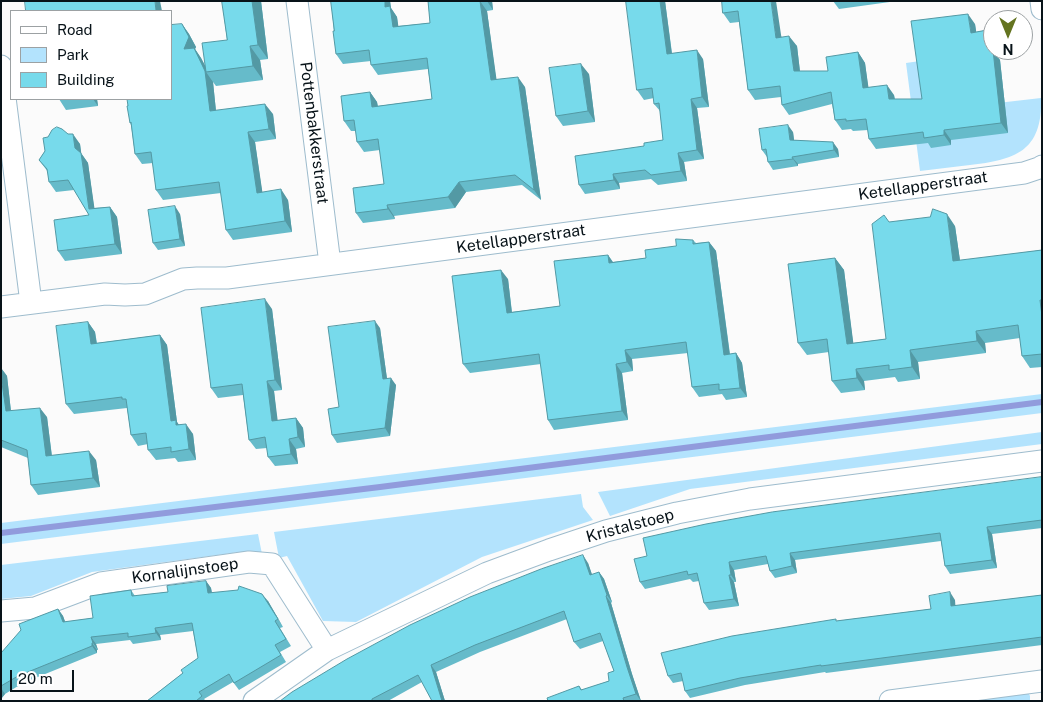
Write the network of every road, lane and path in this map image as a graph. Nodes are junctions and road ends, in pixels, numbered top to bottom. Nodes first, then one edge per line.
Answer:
1 (297, 1) edge
2 (1041, 1) edge
3 (1042, 9) edge
4 (1, 66) edge
5 (1042, 166) edge
6 (330, 264) junction
7 (31, 303) junction
8 (1, 307) edge
9 (1042, 461) edge
10 (1, 612) edge
11 (327, 650) junction
12 (1042, 681) edge
13 (254, 701) edge
14 (890, 701) edge

1 - 6 street, Pottenbakkerstraat
2 - 3 street
4 - 7 street
5 - 6 street, Ketellapperstraat
6 - 7 street, Ketellapperstraat
7 - 8 street, Ketellapperstraat
9 - 11 street, Kristalstoep
10 - 11 street, Kornalijnstoep
11 - 13 street, Kristalstoep
12 - 14 street

